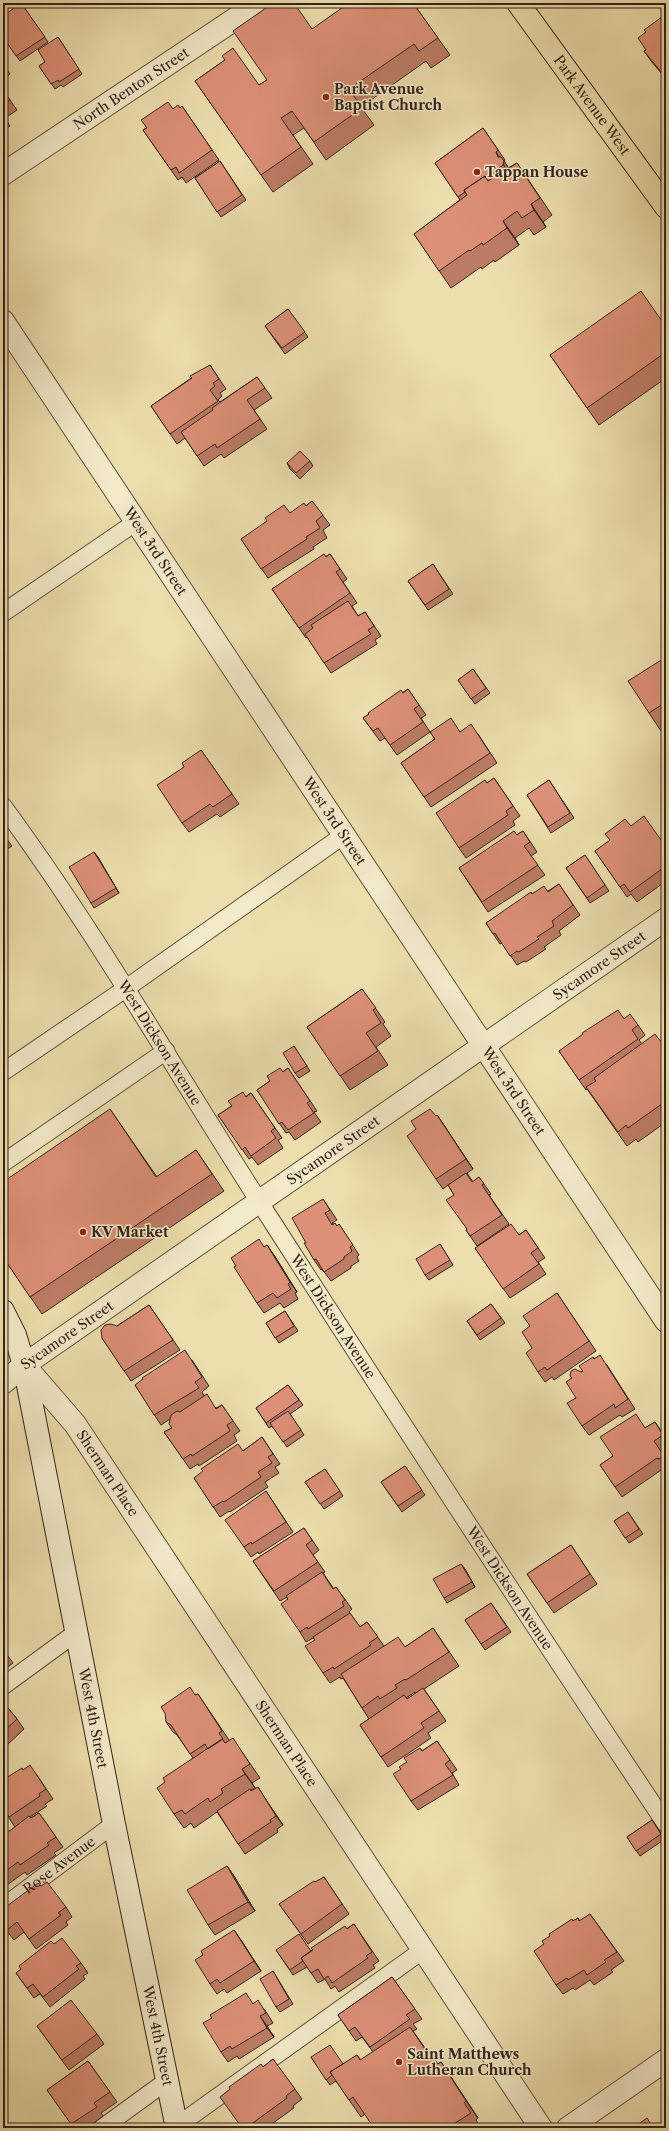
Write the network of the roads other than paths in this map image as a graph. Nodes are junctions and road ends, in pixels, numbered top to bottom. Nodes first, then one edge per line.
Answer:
1 (259, 3) edge
2 (518, 3) edge
3 (3, 174) edge
4 (666, 207) edge
5 (3, 320) edge
6 (136, 522) junction
7 (3, 613) edge
8 (3, 806) edge
9 (344, 835) junction
10 (666, 919) edge
11 (125, 989) junction
12 (483, 1045) junction
13 (166, 1051) junction
14 (3, 1072) edge
15 (3, 1162) edge
16 (260, 1202) junction
17 (3, 1311) edge
18 (666, 1321) edge
19 (24, 1365) junction
20 (3, 1383) edge
21 (77, 1632) junction
22 (3, 1686) edge
23 (114, 1824) junction
24 (666, 1824) edge
25 (3, 1907) edge
26 (423, 1950) junction
27 (666, 2060) edge
28 (168, 2080) junction
29 (177, 2127) edge
30 (102, 2128) edge
31 (541, 2128) edge
32 (568, 2128) edge

1 - 3 street, North Benton Street
2 - 4 main road, Park Avenue West
5 - 6 street, West 3rd Street
6 - 7 lane
6 - 9 street, West 3rd Street
8 - 11 lane, West Dickson Avenue
9 - 11 lane
9 - 12 street, West 3rd Street
10 - 12 street, Sycamore Street
11 - 13 lane, West Dickson Avenue
11 - 14 lane
12 - 16 street, Sycamore Street
12 - 18 street, West 3rd Street
13 - 15 lane
13 - 16 lane, West Dickson Avenue
16 - 19 street, Sycamore Street
16 - 24 lane, West Dickson Avenue
17 - 19 street, West 4th Street
19 - 20 street, Sycamore Street
19 - 21 street, West 4th Street
19 - 26 street, Sherman Place
21 - 22 lane
21 - 23 street, West 4th Street
23 - 25 lane, Rose Avenue
23 - 28 street, West 4th Street
26 - 29 lane
26 - 31 street, Sherman Place
27 - 32 street
28 - 29 street, West 4th Street
28 - 30 lane

